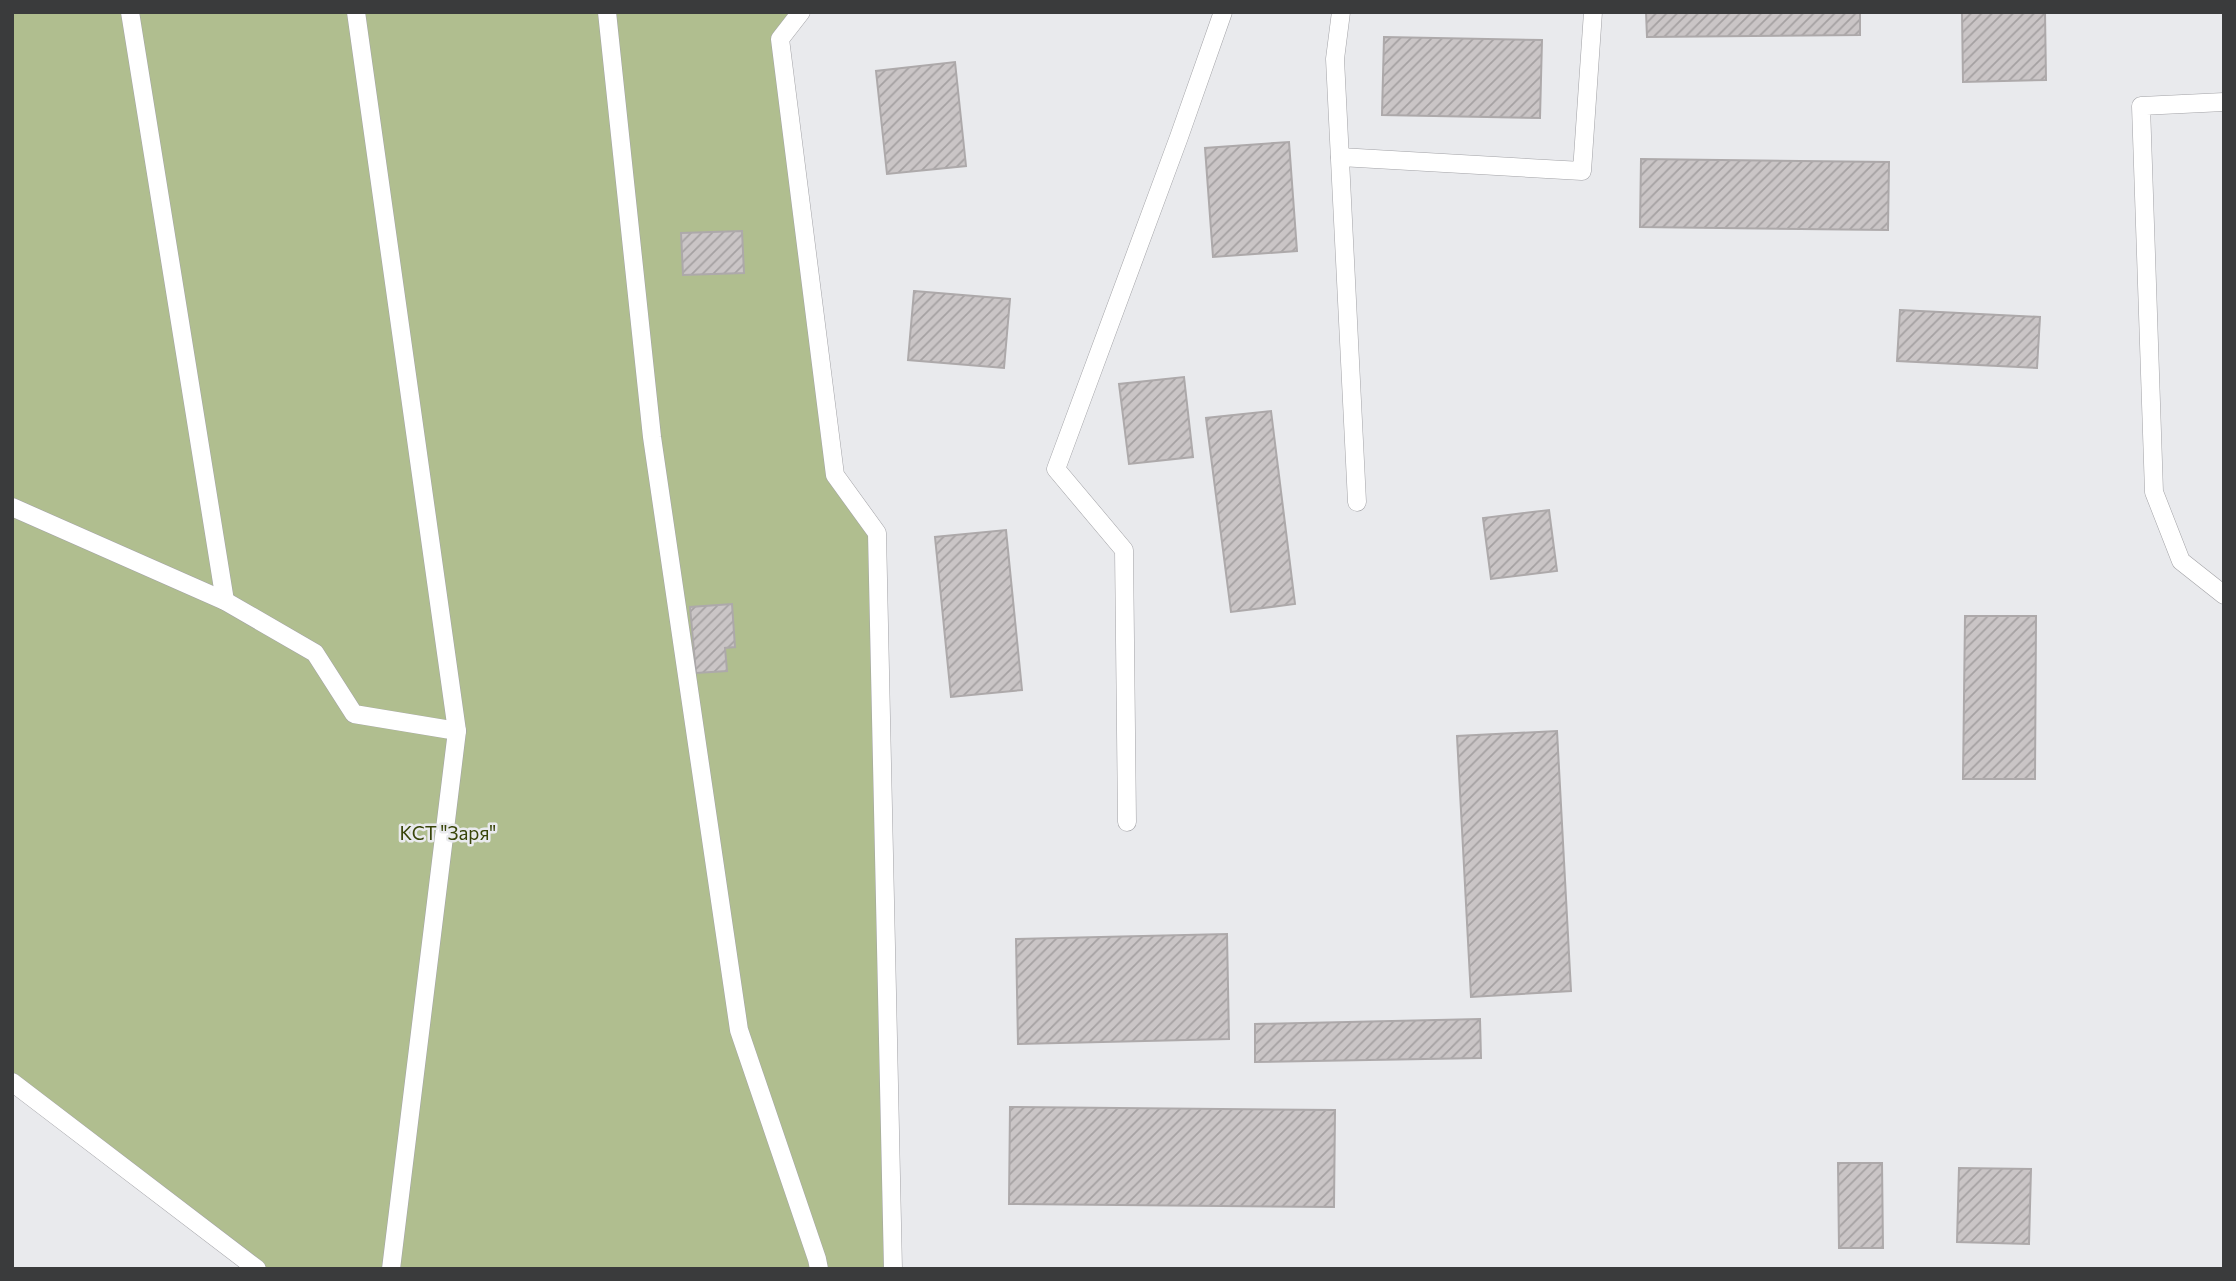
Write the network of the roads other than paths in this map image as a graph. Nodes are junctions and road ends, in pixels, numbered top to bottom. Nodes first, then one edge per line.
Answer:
1 (130, 12) edge
2 (356, 12) edge
3 (607, 12) edge
4 (801, 12) edge
5 (1223, 12) edge
6 (1341, 12) edge
7 (1592, 12) edge
8 (2224, 102) edge
9 (1340, 158) junction
10 (1357, 502) dead end
11 (12, 507) edge
12 (2224, 595) edge
13 (225, 601) junction
14 (457, 731) junction
15 (1127, 822) dead end
16 (12, 1082) edge
17 (257, 1269) edge
18 (391, 1269) edge
19 (818, 1269) edge
20 (893, 1269) edge

1 - 13 lane
2 - 14 lane
3 - 19 lane
4 - 20 lane
5 - 15 lane
6 - 9 lane
7 - 9 lane
8 - 12 lane
9 - 10 lane
11 - 13 lane
13 - 14 lane
14 - 18 lane
16 - 17 lane

